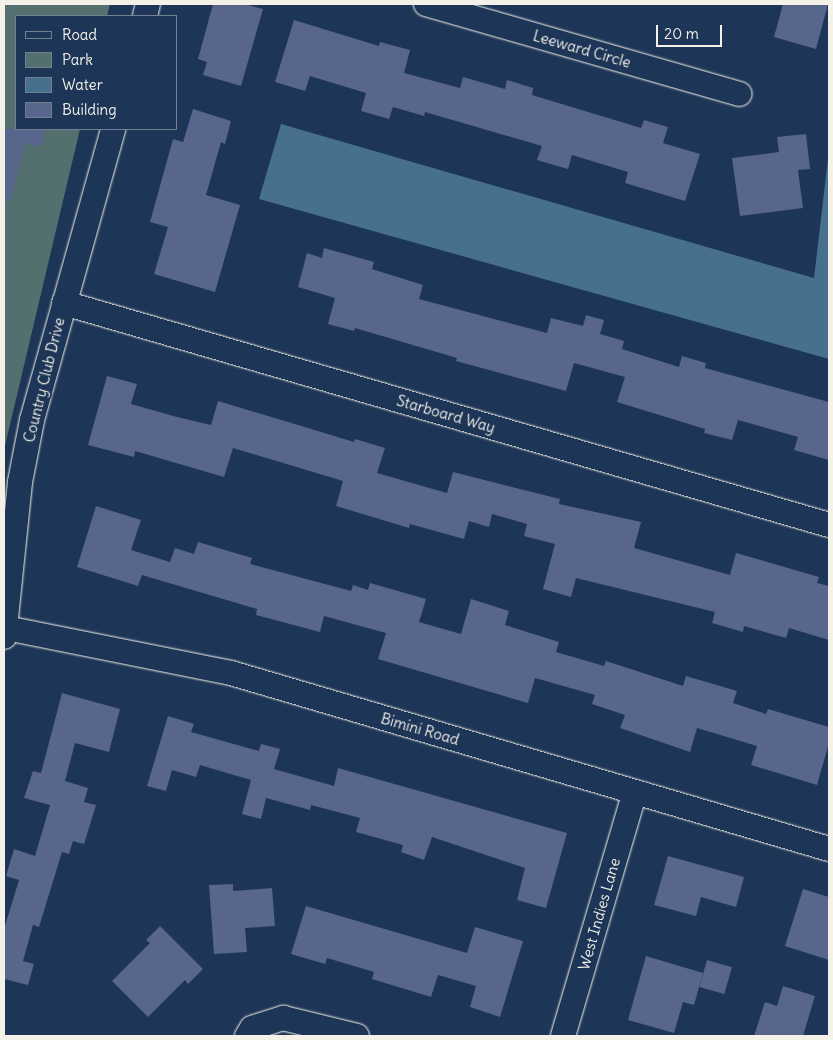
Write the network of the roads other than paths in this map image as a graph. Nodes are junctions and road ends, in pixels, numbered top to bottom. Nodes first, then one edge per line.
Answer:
1 (426, 4) edge
2 (739, 94) dead end
3 (113, 130) edge
4 (64, 303) junction
5 (829, 525) edge
6 (5, 633) edge
7 (635, 792) junction
8 (829, 849) edge
9 (247, 1036) edge
10 (356, 1036) edge
11 (563, 1036) edge

1 - 2 street, Leeward Circle
3 - 4 street, Country Club Drive
4 - 5 street, Starboard Way
4 - 6 street, Country Club Drive
6 - 7 street, Bimini Road
7 - 8 street, Bimini Road
7 - 11 street, West Indies Lane
9 - 10 street

